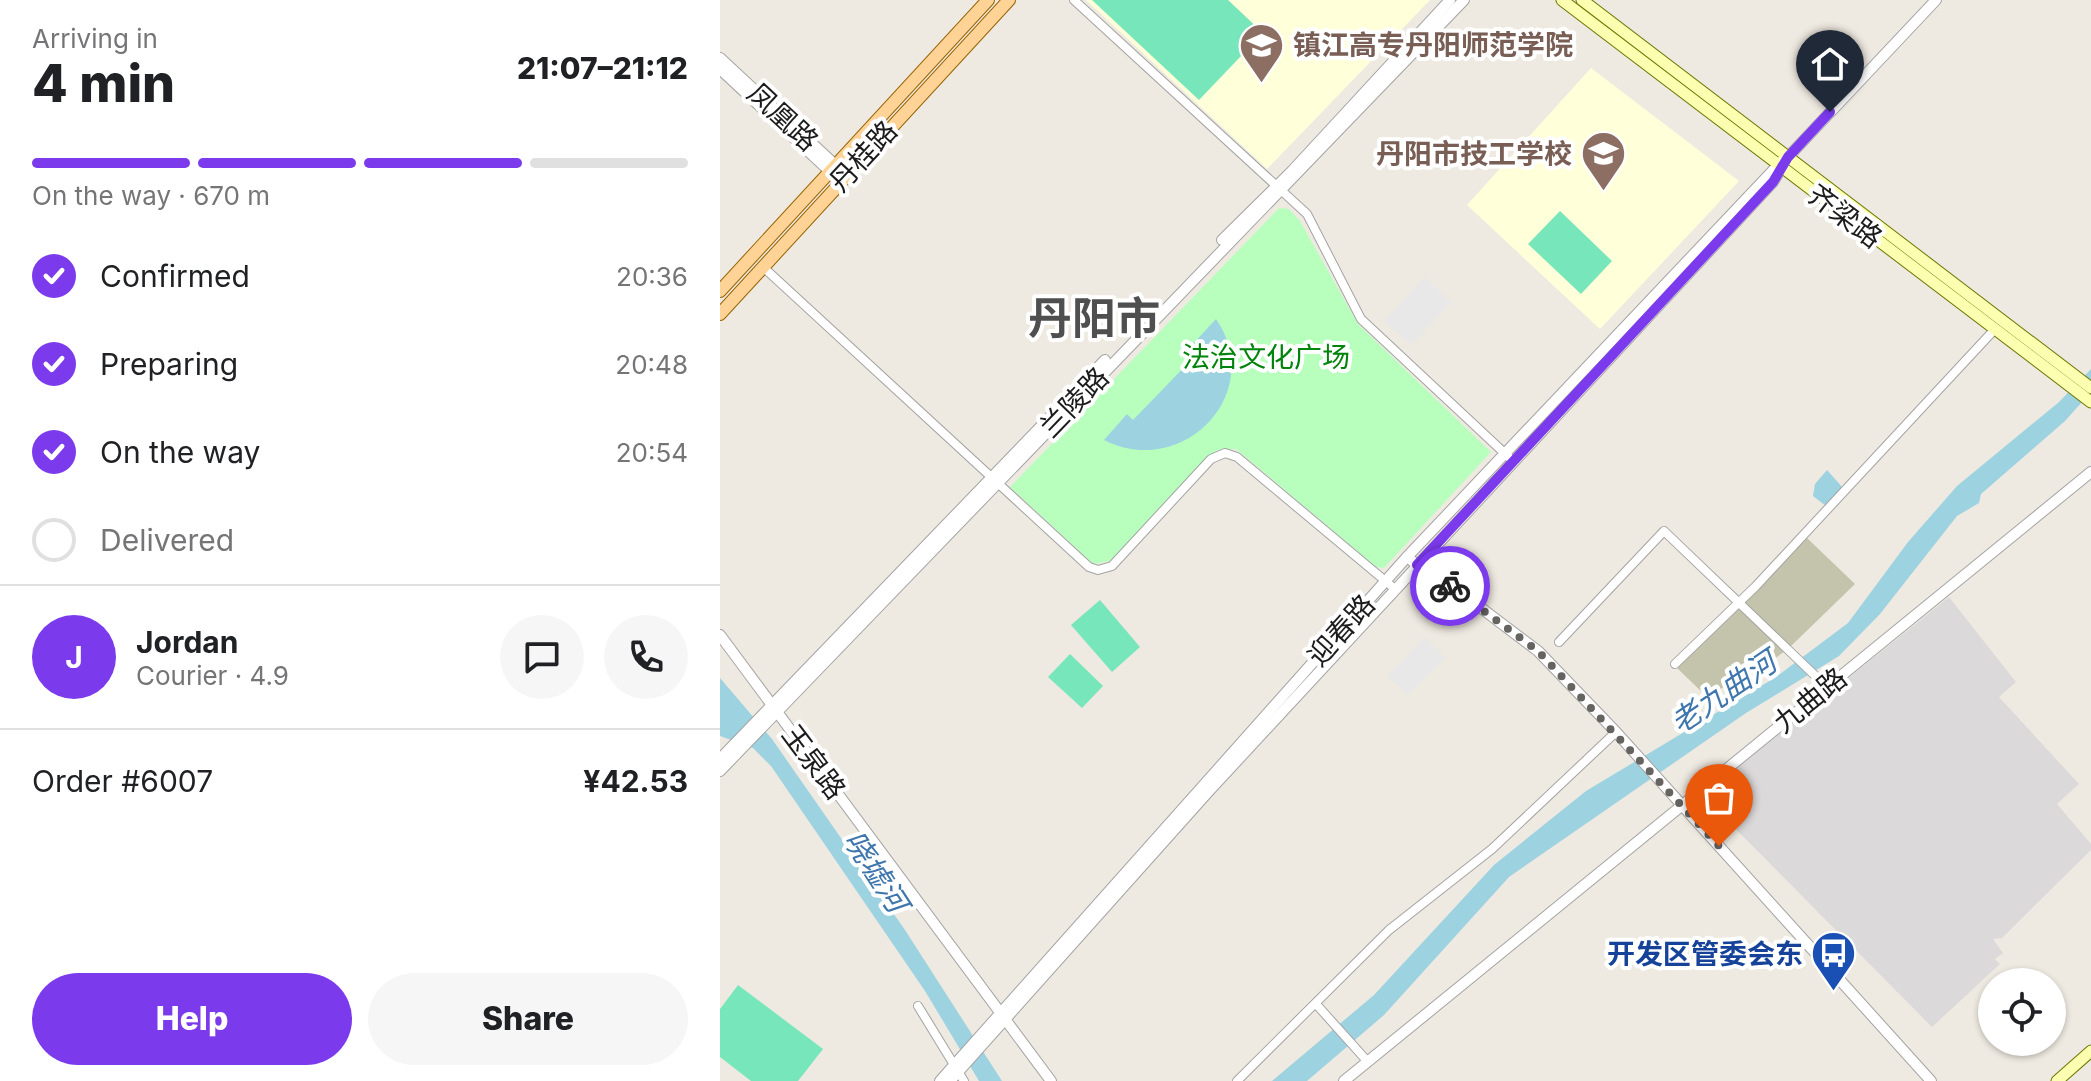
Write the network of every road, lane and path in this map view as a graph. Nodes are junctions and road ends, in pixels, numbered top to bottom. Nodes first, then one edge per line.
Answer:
1 (988, 0) edge
2 (1009, 0) edge
3 (1074, 0) edge
4 (1450, 0) edge
5 (1464, 0) edge
6 (1562, 0) edge
7 (1582, 0) edge
8 (1936, 0) edge
9 (720, 58) edge
10 (720, 69) edge
11 (1783, 163) junction
12 (833, 168) junction
13 (844, 178) junction
14 (1278, 188) junction
15 (763, 267) junction
16 (1944, 283) junction
17 (720, 291) edge
18 (720, 314) edge
19 (1995, 329) junction
20 (2073, 381) junction
21 (2091, 388) edge
22 (2090, 401) edge
23 (1510, 459) junction
24 (2091, 472) edge
25 (993, 480) junction
26 (1406, 558) junction
27 (1417, 565) junction
28 (1390, 585) junction
29 (1738, 601) junction
30 (720, 635) edge
31 (1559, 642) dead end
32 (1675, 664) dead end
33 (1827, 687) junction
34 (774, 708) junction
35 (1616, 732) junction
36 (738, 746) junction
37 (720, 759) edge
38 (720, 771) edge
39 (1681, 804) junction
40 (1316, 1004) junction
41 (918, 1006) dead end
42 (1003, 1016) junction
43 (2091, 1051) edge
44 (1368, 1062) junction
45 (960, 1068) edge
46 (940, 1081) edge
47 (950, 1081) edge
48 (1051, 1081) edge
49 (1237, 1081) edge
50 (1344, 1081) edge
51 (1931, 1081) edge
52 (2057, 1081) edge

1 - 12 main road, 丹桂路
2 - 13 main road, 丹桂路
3 - 14 street
4 - 14 street, 兰陵路
5 - 14 street, 兰陵路
6 - 11 main road, 齐梁路
7 - 11 main road, 齐梁路
8 - 11 street, 迎春路
9 - 12 street, 凤凰路
10 - 12 street, 凤凰路
11 - 16 main road, 齐梁路
11 - 23 street, 迎春路
12 - 13 street, 凤凰路
12 - 17 main road, 丹桂路
13 - 15 main road, 丹桂路
14 - 23 street
14 - 25 street, 兰陵路
15 - 18 main road, 丹桂路
15 - 25 street
16 - 19 main road, 齐梁路
16 - 20 main road, 齐梁路
19 - 20 main road, 齐梁路
19 - 29 street
20 - 21 main road, 齐梁路
20 - 22 main road, 齐梁路
23 - 26 street, 迎春路
23 - 27 street, 迎春路
24 - 33 street, 九曲路
25 - 28 street
25 - 34 street, 兰陵路
26 - 27 street
26 - 28 street, 迎春路
27 - 28 street, 迎春路
27 - 35 street
28 - 42 street, 迎春路
29 - 31 street
29 - 32 street
29 - 33 street
30 - 34 street, 玉泉路
33 - 39 street, 九曲路
34 - 36 street, 兰陵路
34 - 42 street, 玉泉路
35 - 39 street
35 - 40 street
36 - 37 street, 兰陵路
36 - 38 street, 兰陵路
39 - 44 street, 九曲路
39 - 51 street
40 - 44 street
40 - 49 street
41 - 45 street
42 - 45 street, 迎春路
42 - 48 street, 玉泉路
43 - 52 main road
44 - 50 street, 九曲路
45 - 46 street, 迎春路
45 - 47 street, 迎春路

